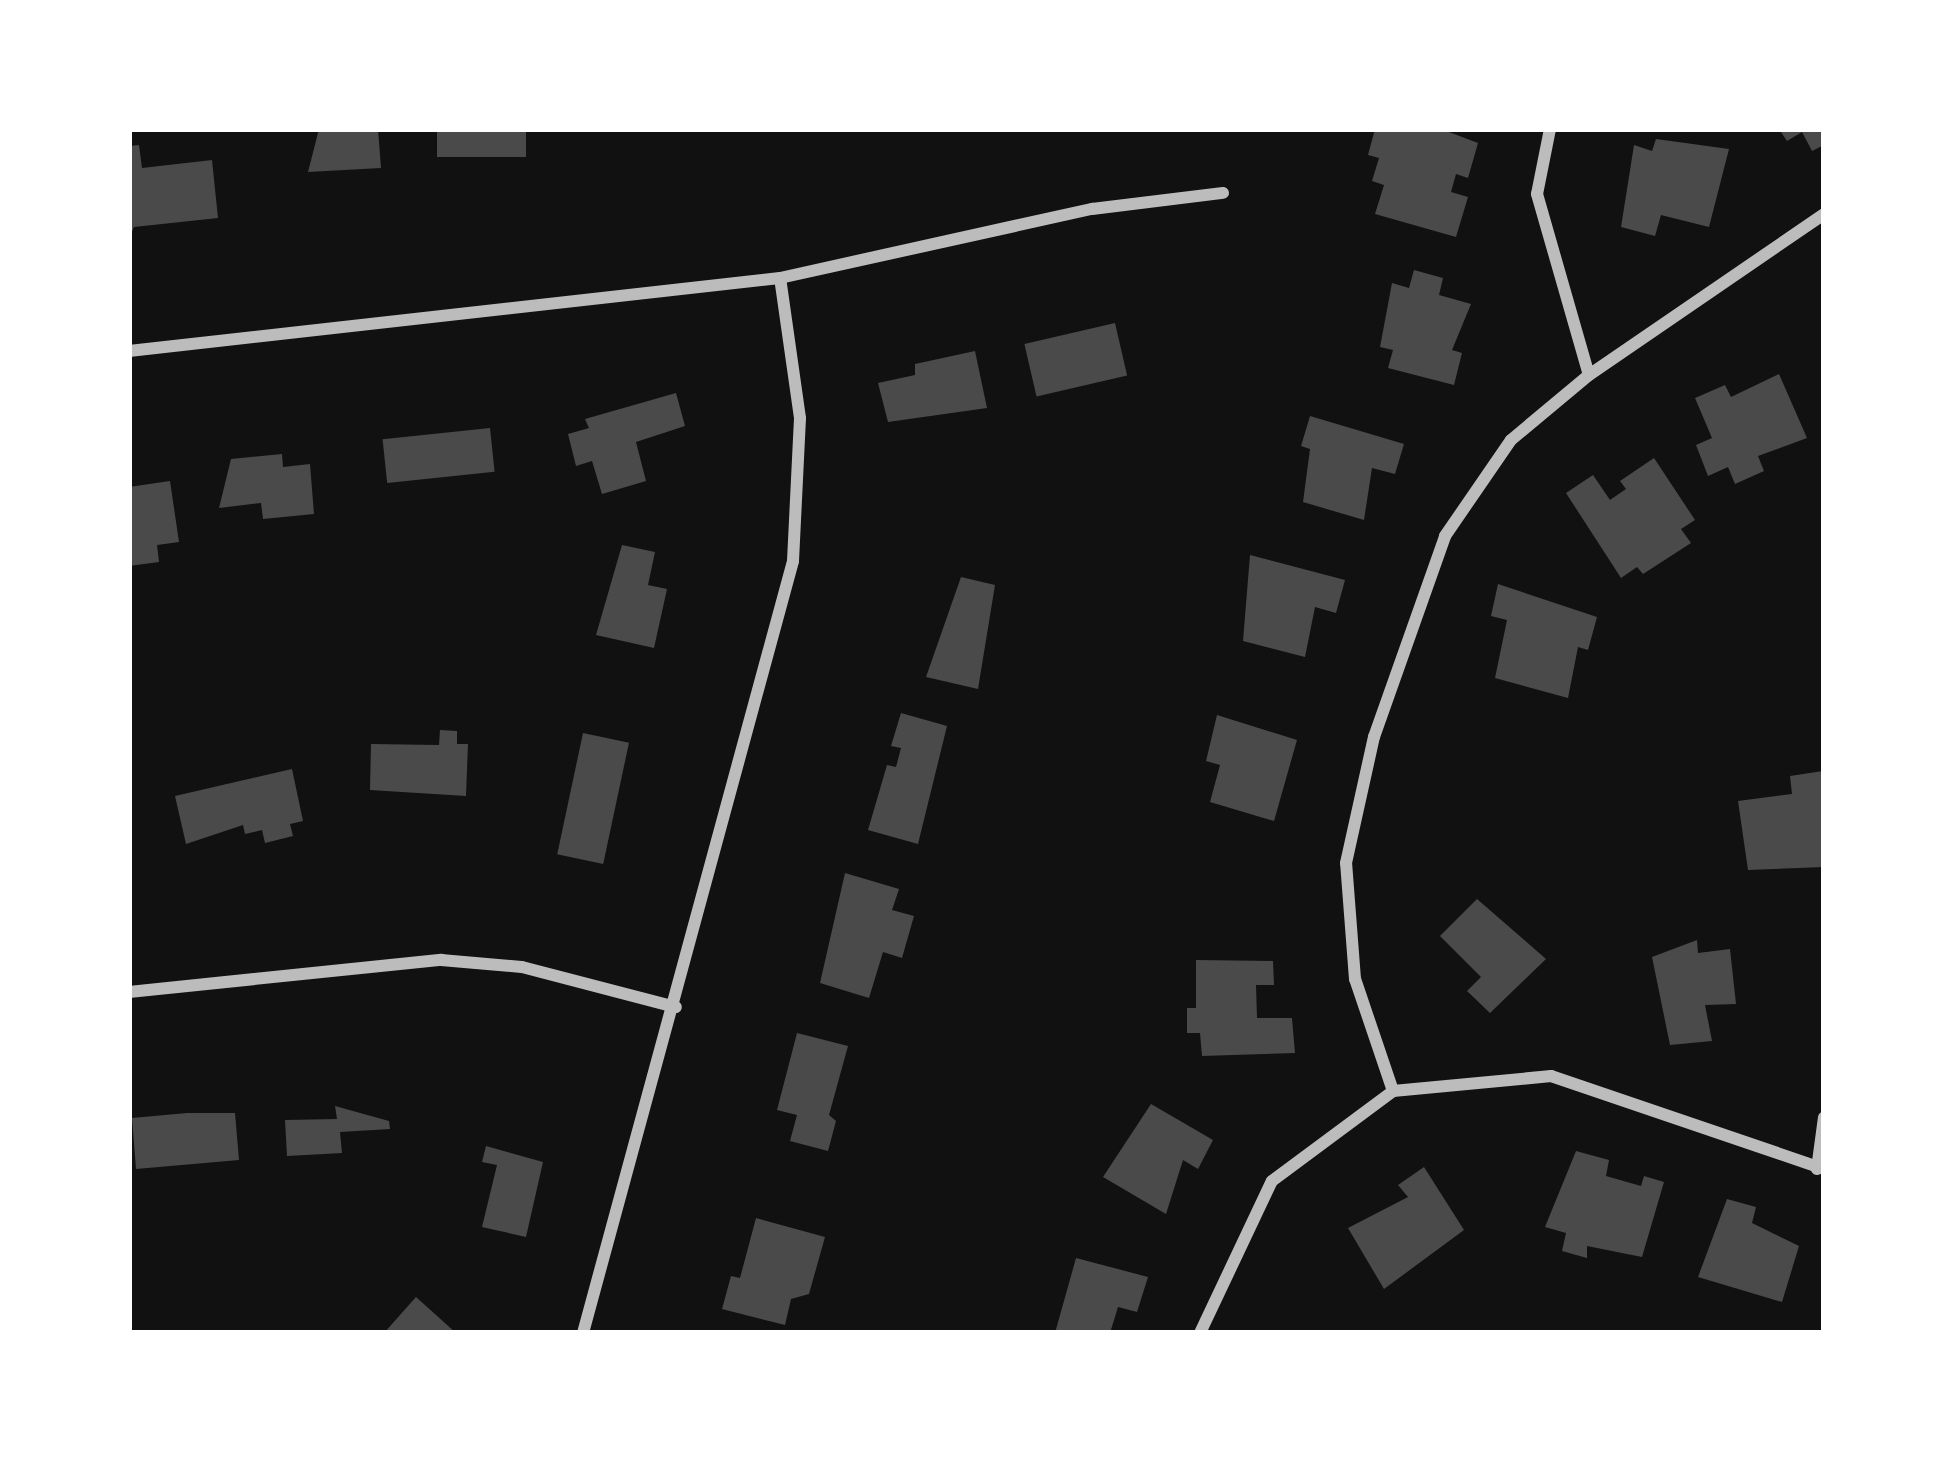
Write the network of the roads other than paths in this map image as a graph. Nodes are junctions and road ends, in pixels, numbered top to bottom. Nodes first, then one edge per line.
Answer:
1 (1550, 129) edge
2 (1223, 193) dead end
3 (1824, 214) edge
4 (780, 278) junction
5 (129, 351) edge
6 (1589, 375) junction
7 (129, 992) edge
8 (676, 1007) junction
9 (1394, 1091) junction
10 (1824, 1117) edge
11 (1820, 1169) edge
12 (583, 1333) edge
13 (1200, 1333) edge

1 - 6 street
2 - 4 street
3 - 6 street
4 - 5 street
4 - 8 street
6 - 9 street
7 - 8 street
8 - 12 street
9 - 11 street
9 - 13 street
10 - 11 street

